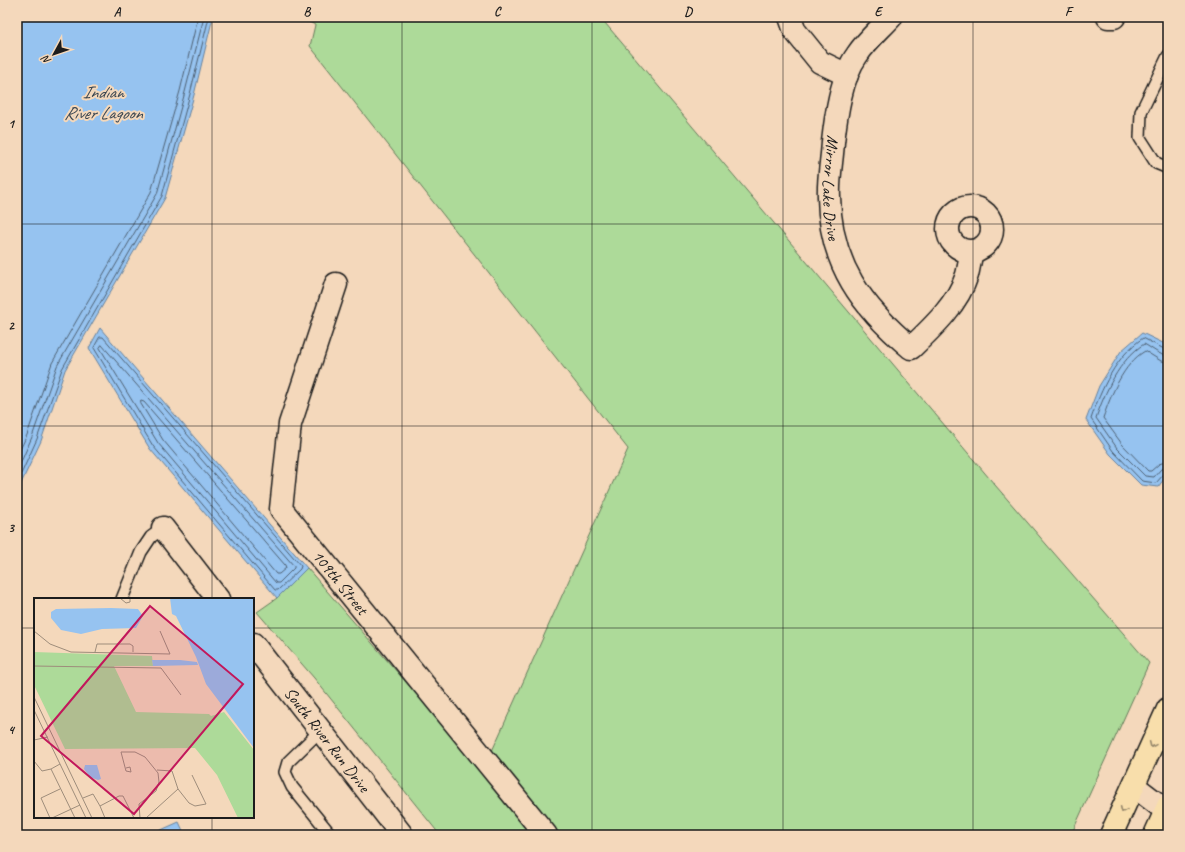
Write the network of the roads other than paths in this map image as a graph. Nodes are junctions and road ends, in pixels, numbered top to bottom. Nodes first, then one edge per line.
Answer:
1 (790, 17) edge
2 (891, 17) edge
3 (1108, 17) edge
4 (1114, 17) edge
5 (1168, 56) edge
6 (846, 75) junction
7 (1168, 168) edge
8 (972, 251) dead end
9 (336, 284) dead end
10 (163, 528) joint
11 (122, 598) edge
12 (217, 598) edge
13 (254, 645) edge
14 (1168, 709) edge
15 (320, 731) junction
16 (1134, 786) junction
17 (1167, 810) edge
18 (331, 835) edge
19 (402, 835) edge
20 (546, 835) edge
21 (1112, 835) edge
22 (1155, 835) edge

1 - 6 street
2 - 6 street, Mirror Lake Drive
3 - 4 street
5 - 7 lane
6 - 8 street, Mirror Lake Drive
9 - 20 street, 109th Street
10 - 11 lane
10 - 12 street
13 - 15 street, South River Run Drive
14 -> 16 main road
15 - 18 lane
15 - 19 street, South River Run Drive
16 - 17 street
16 -> 21 main road
17 - 22 main road

